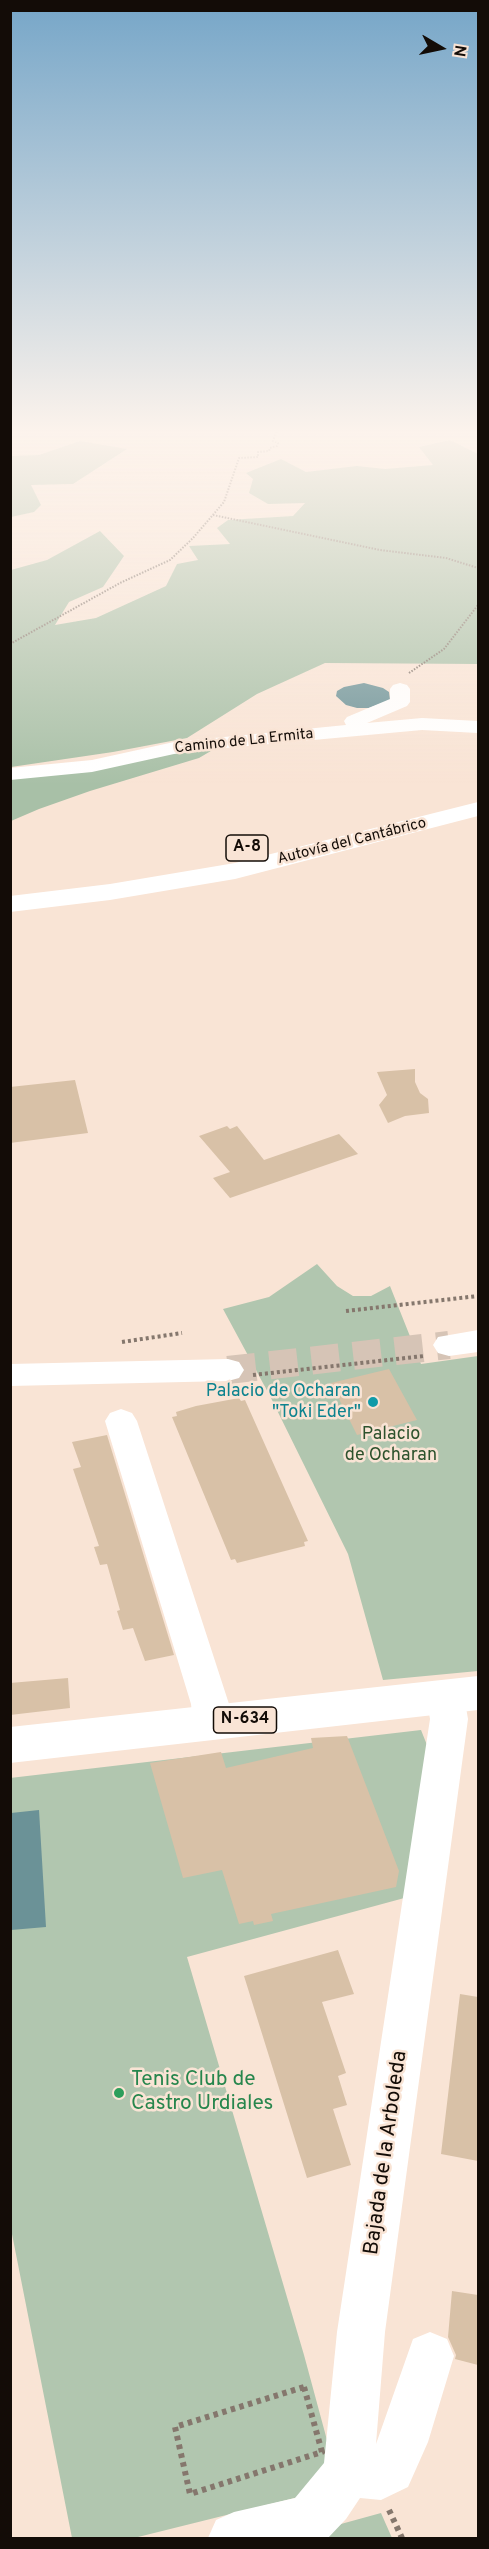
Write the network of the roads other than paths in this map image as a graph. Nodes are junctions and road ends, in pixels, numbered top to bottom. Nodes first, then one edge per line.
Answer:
1 (406, 697) road end
2 (267, 718) dead end
3 (478, 727) edge
4 (240, 729) junction
5 (215, 743) junction
6 (10, 774) edge
7 (478, 790) edge
8 (478, 809) edge
9 (10, 886) edge
10 (10, 904) edge
11 (235, 1373) tunnel mouth
12 (10, 1375) edge
13 (121, 1421) dead end
14 (462, 1694) edge
15 (212, 1724) junction
16 (10, 1745) edge
17 (430, 2356) dead end
18 (348, 2472) junction
19 (234, 2538) edge

1 - 4 street
2 - 4 street
3 - 5 street, Camino de La Ermita
4 - 5 street
5 - 6 street, Camino de La Ermita
7 - 9 highway, Autovía del Cantábrico / A-8
8 - 10 highway, Autovía del Cantábrico / A-8
11 - 12 street
13 - 15 street
14 - 15 highway, N-634
14 - 18 street, Bajada de la Arboleda
15 - 16 highway, N-634
17 - 18 street
18 - 19 street, Bajada de la Arboleda

